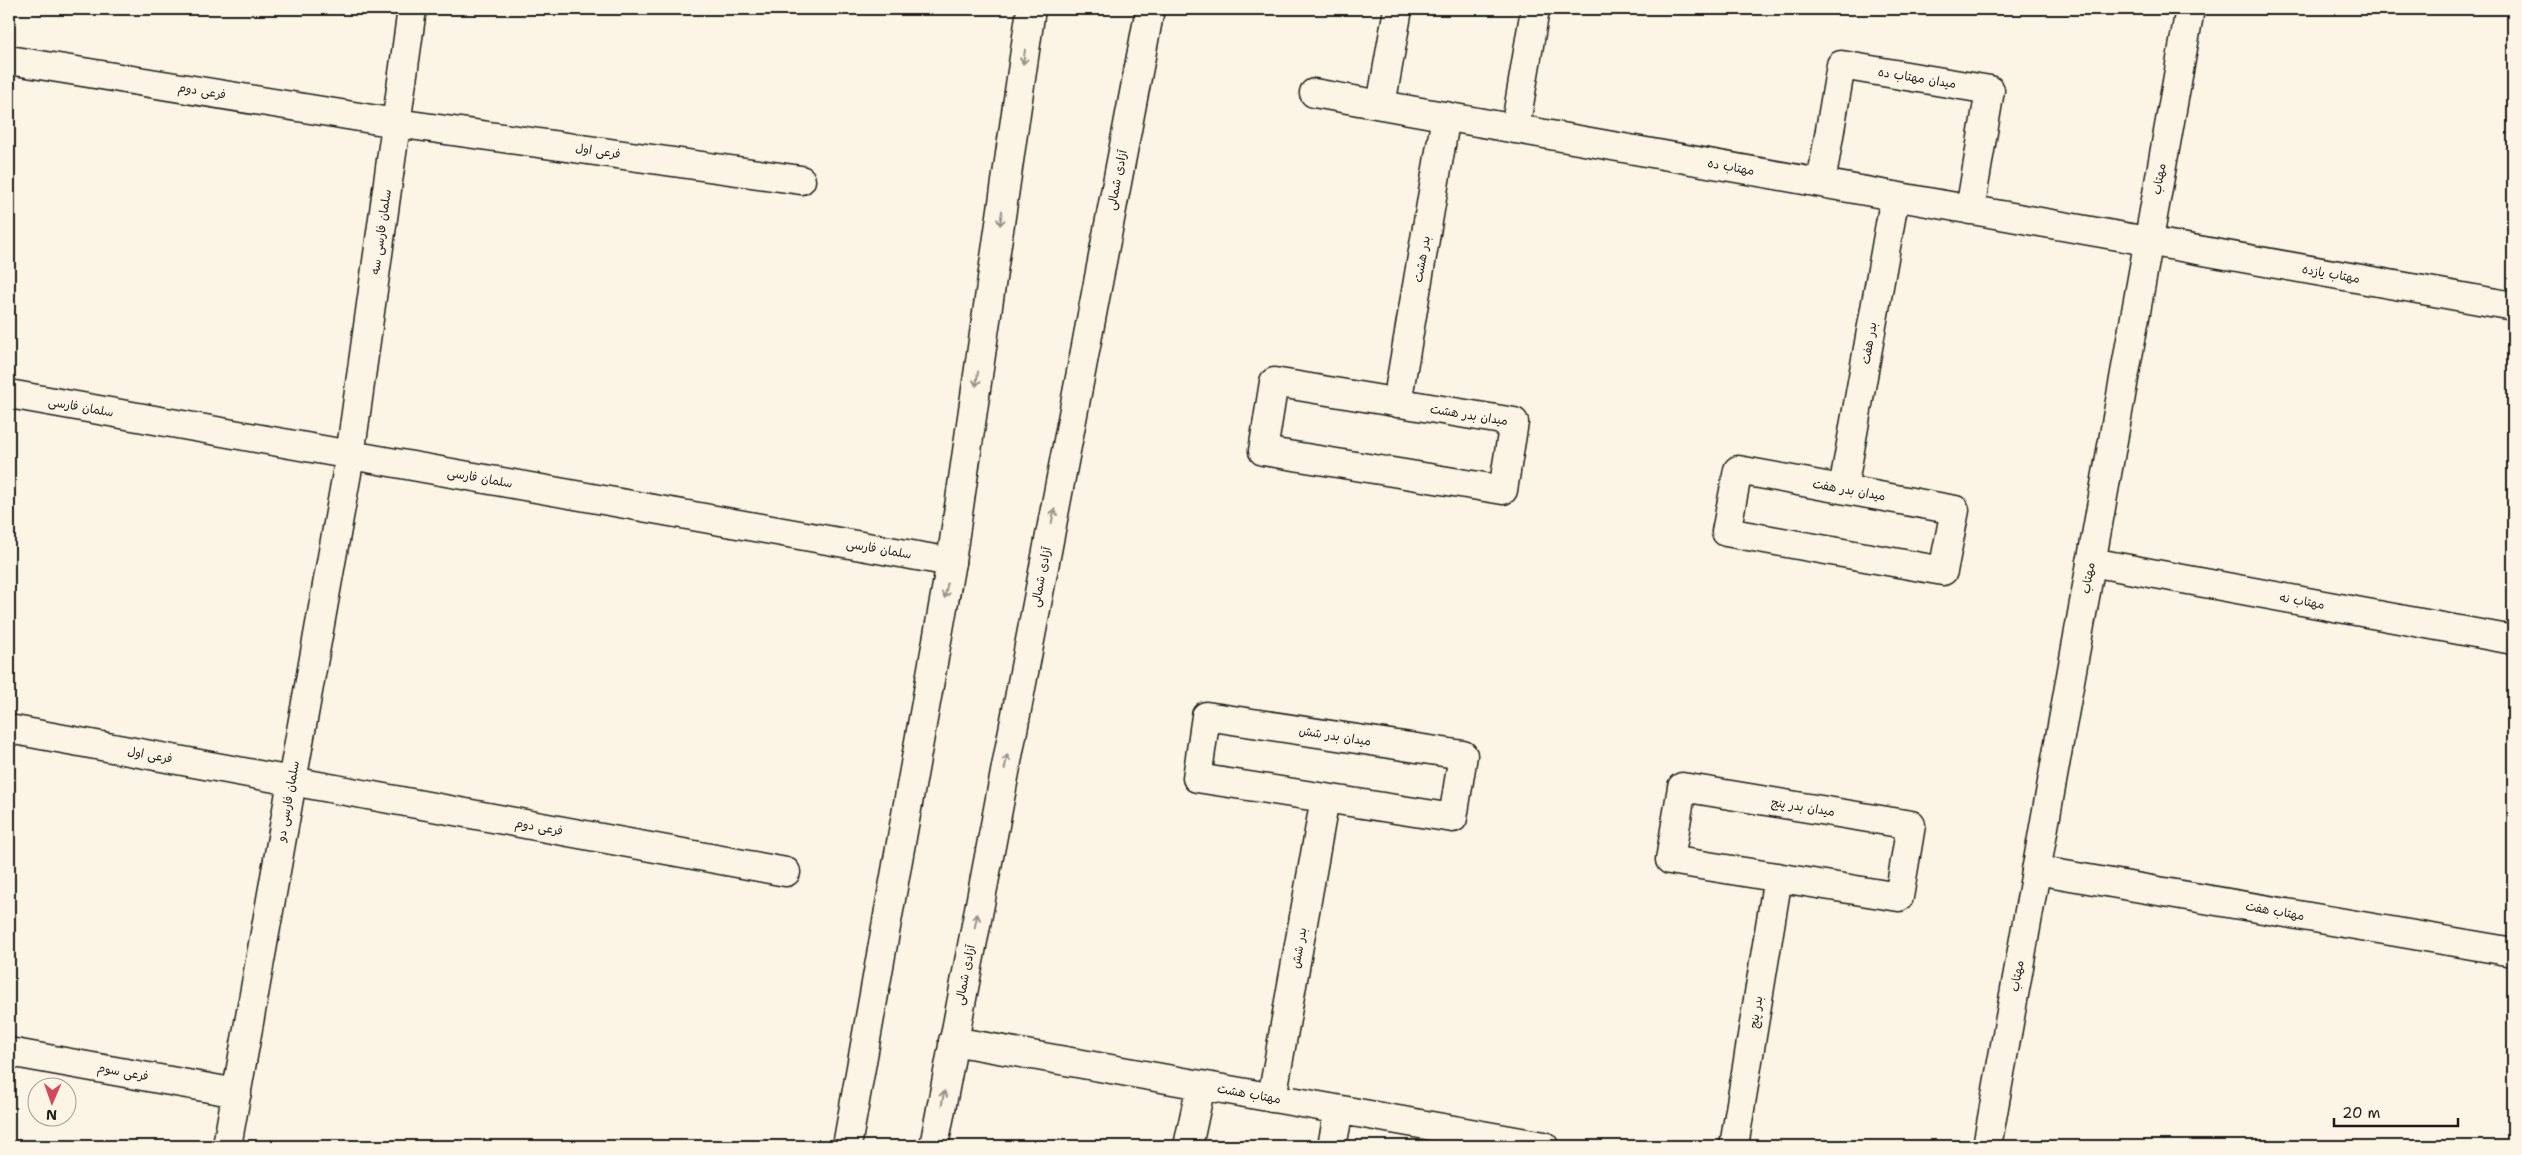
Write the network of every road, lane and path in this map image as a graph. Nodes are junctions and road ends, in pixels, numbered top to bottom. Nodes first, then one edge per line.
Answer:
1 (412, 9) edge
2 (1031, 9) edge
3 (1150, 9) edge
4 (1398, 9) edge
5 (1535, 9) edge
6 (2190, 9) edge
7 (9, 60) edge
8 (1314, 93) dead end
9 (1382, 105) junction
10 (1446, 116) junction
11 (396, 122) junction
12 (1515, 129) junction
13 (801, 180) dead end
14 (1821, 183) junction
15 (1895, 196) junction
16 (1970, 210) junction
17 (2148, 241) junction
18 (2513, 306) edge
19 (9, 394) edge
20 (1397, 403) junction
21 (350, 456) junction
22 (1843, 489) junction
23 (951, 562) junction
24 (2091, 562) junction
25 (2513, 640) edge
26 (9, 729) edge
27 (292, 781) junction
28 (1325, 798) junction
29 (2036, 870) junction
30 (786, 872) dead end
31 (1778, 877) junction
32 (2513, 952) edge
33 (953, 1041) junction
34 (9, 1052) edge
35 (1200, 1085) junction
36 (237, 1093) junction
37 (1272, 1098) junction
38 (1339, 1110) junction
39 (227, 1146) edge
40 (847, 1146) edge
41 (934, 1146) edge
42 (1188, 1146) edge
43 (1332, 1146) edge
44 (1544, 1146) edge
45 (1734, 1146) edge
46 (1987, 1146) edge

1 - 11 street, سلمان فارسی سه
2 -> 23 street
33 -> 3 street, آزادی شمالی
4 - 9 street
5 - 12 street
6 - 17 street, مهتاب
7 - 11 street, فرعی دوم
8 - 9 street, مهتاب ده
9 - 10 street, مهتاب ده
10 - 12 street, مهتاب ده
10 - 20 street, بدر هشت
11 - 13 street, فرعی اول
11 - 21 street, سلمان فارسی سه
12 - 14 street, مهتاب ده
14 - 15 street, مهتاب ده
14 - 16 street, میدان مهتاب ده
15 - 16 street, مهتاب ده
15 - 22 street, بدر هفت
16 - 17 street, مهتاب ده
17 - 18 street, مهتاب یازده
17 - 24 street, مهتاب
19 - 21 street, سلمان فارسی
20 - 20 street, میدان بدر هشت
21 - 23 street, سلمان فارسی
21 - 27 street, سلمان فارسی دو
22 - 22 street, میدان بدر هفت
23 -> 40 street
24 - 25 street, مهتاب نه
24 - 29 street, مهتاب
26 - 27 street, فرعی اول
27 - 30 street, فرعی دوم
27 - 36 street, سلمان فارسی دو
28 - 28 street, میدان بدر شش
28 - 37 street, بدر شش
29 - 32 street, مهتاب هفت
29 - 46 street, مهتاب
31 - 31 street, میدان بدر پنج
31 - 45 street, بدر پنج
33 - 35 street, مهتاب هشت
41 -> 33 street, آزادی شمالی
34 - 36 street, فرعی سوم
35 - 37 street, مهتاب هشت
35 - 42 street
36 - 39 street, سلمان فارسی دو
37 - 38 street, مهتاب هشت
38 - 43 street
38 - 44 street, مهتاب هشت

